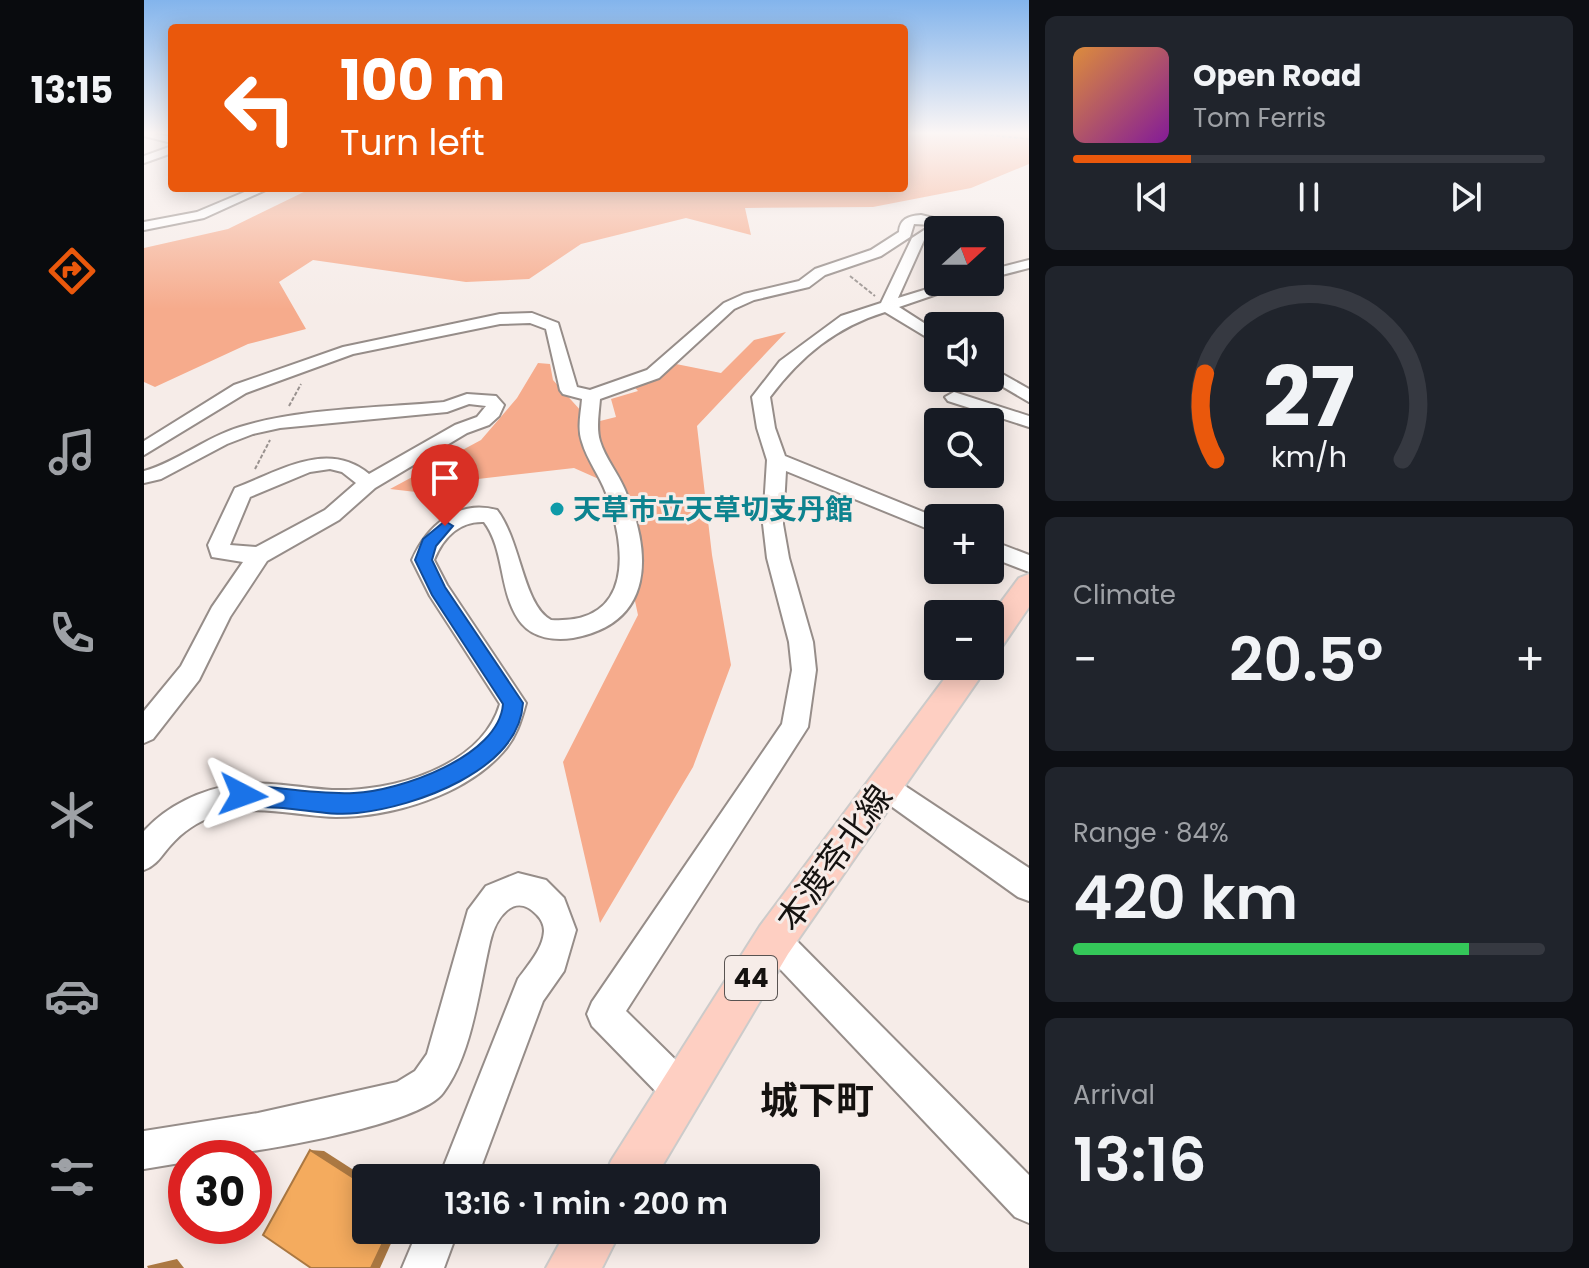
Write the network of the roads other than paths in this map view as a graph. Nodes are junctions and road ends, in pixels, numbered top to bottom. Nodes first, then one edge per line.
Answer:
1 (255, 192) edge
2 (144, 226) edge
3 (1029, 264) edge
4 (1004, 270) edge
5 (924, 295) edge
6 (887, 306) junction
7 (924, 330) edge
8 (1004, 381) edge
9 (591, 396) junction
10 (954, 397) dead end
11 (1029, 397) edge
12 (1029, 422) edge
13 (144, 449) edge
14 (777, 460) junction
15 (144, 477) edge
16 (368, 483) junction
17 (924, 520) edge
18 (1004, 554) edge
19 (259, 555) junction
20 (1029, 564) edge
21 (1029, 585) edge
22 (1004, 620) edge
23 (962, 680) edge
24 (144, 731) edge
25 (887, 787) junction
26 (144, 855) edge
27 (1029, 886) edge
28 (774, 940) junction
29 (681, 1091) junction
30 (144, 1150) edge
31 (463, 1164) edge
32 (637, 1164) edge
33 (1029, 1203) edge
34 (432, 1244) edge
35 (587, 1244) edge
36 (423, 1268) edge
37 (572, 1268) edge

1 - 2 street
3 - 4 street
5 - 6 street
6 - 7 street
6 - 9 street
6 - 14 street
8 - 11 street
9 - 13 street
9 - 26 street
10 - 12 street
14 - 17 street
14 - 29 street
15 - 16 street
16 - 19 street
16 - 19 street
18 - 20 street
19 - 24 street
21 - 22 main road
23 - 25 main road, 本渡苓北線 / 44
25 - 27 street
25 - 28 main road, 本渡苓北線 / 44
28 - 29 main road, 本渡苓北線 / 44
28 - 33 street
29 - 32 main road, 本渡苓北線 / 44
30 - 31 street
34 - 36 street
35 - 37 main road

